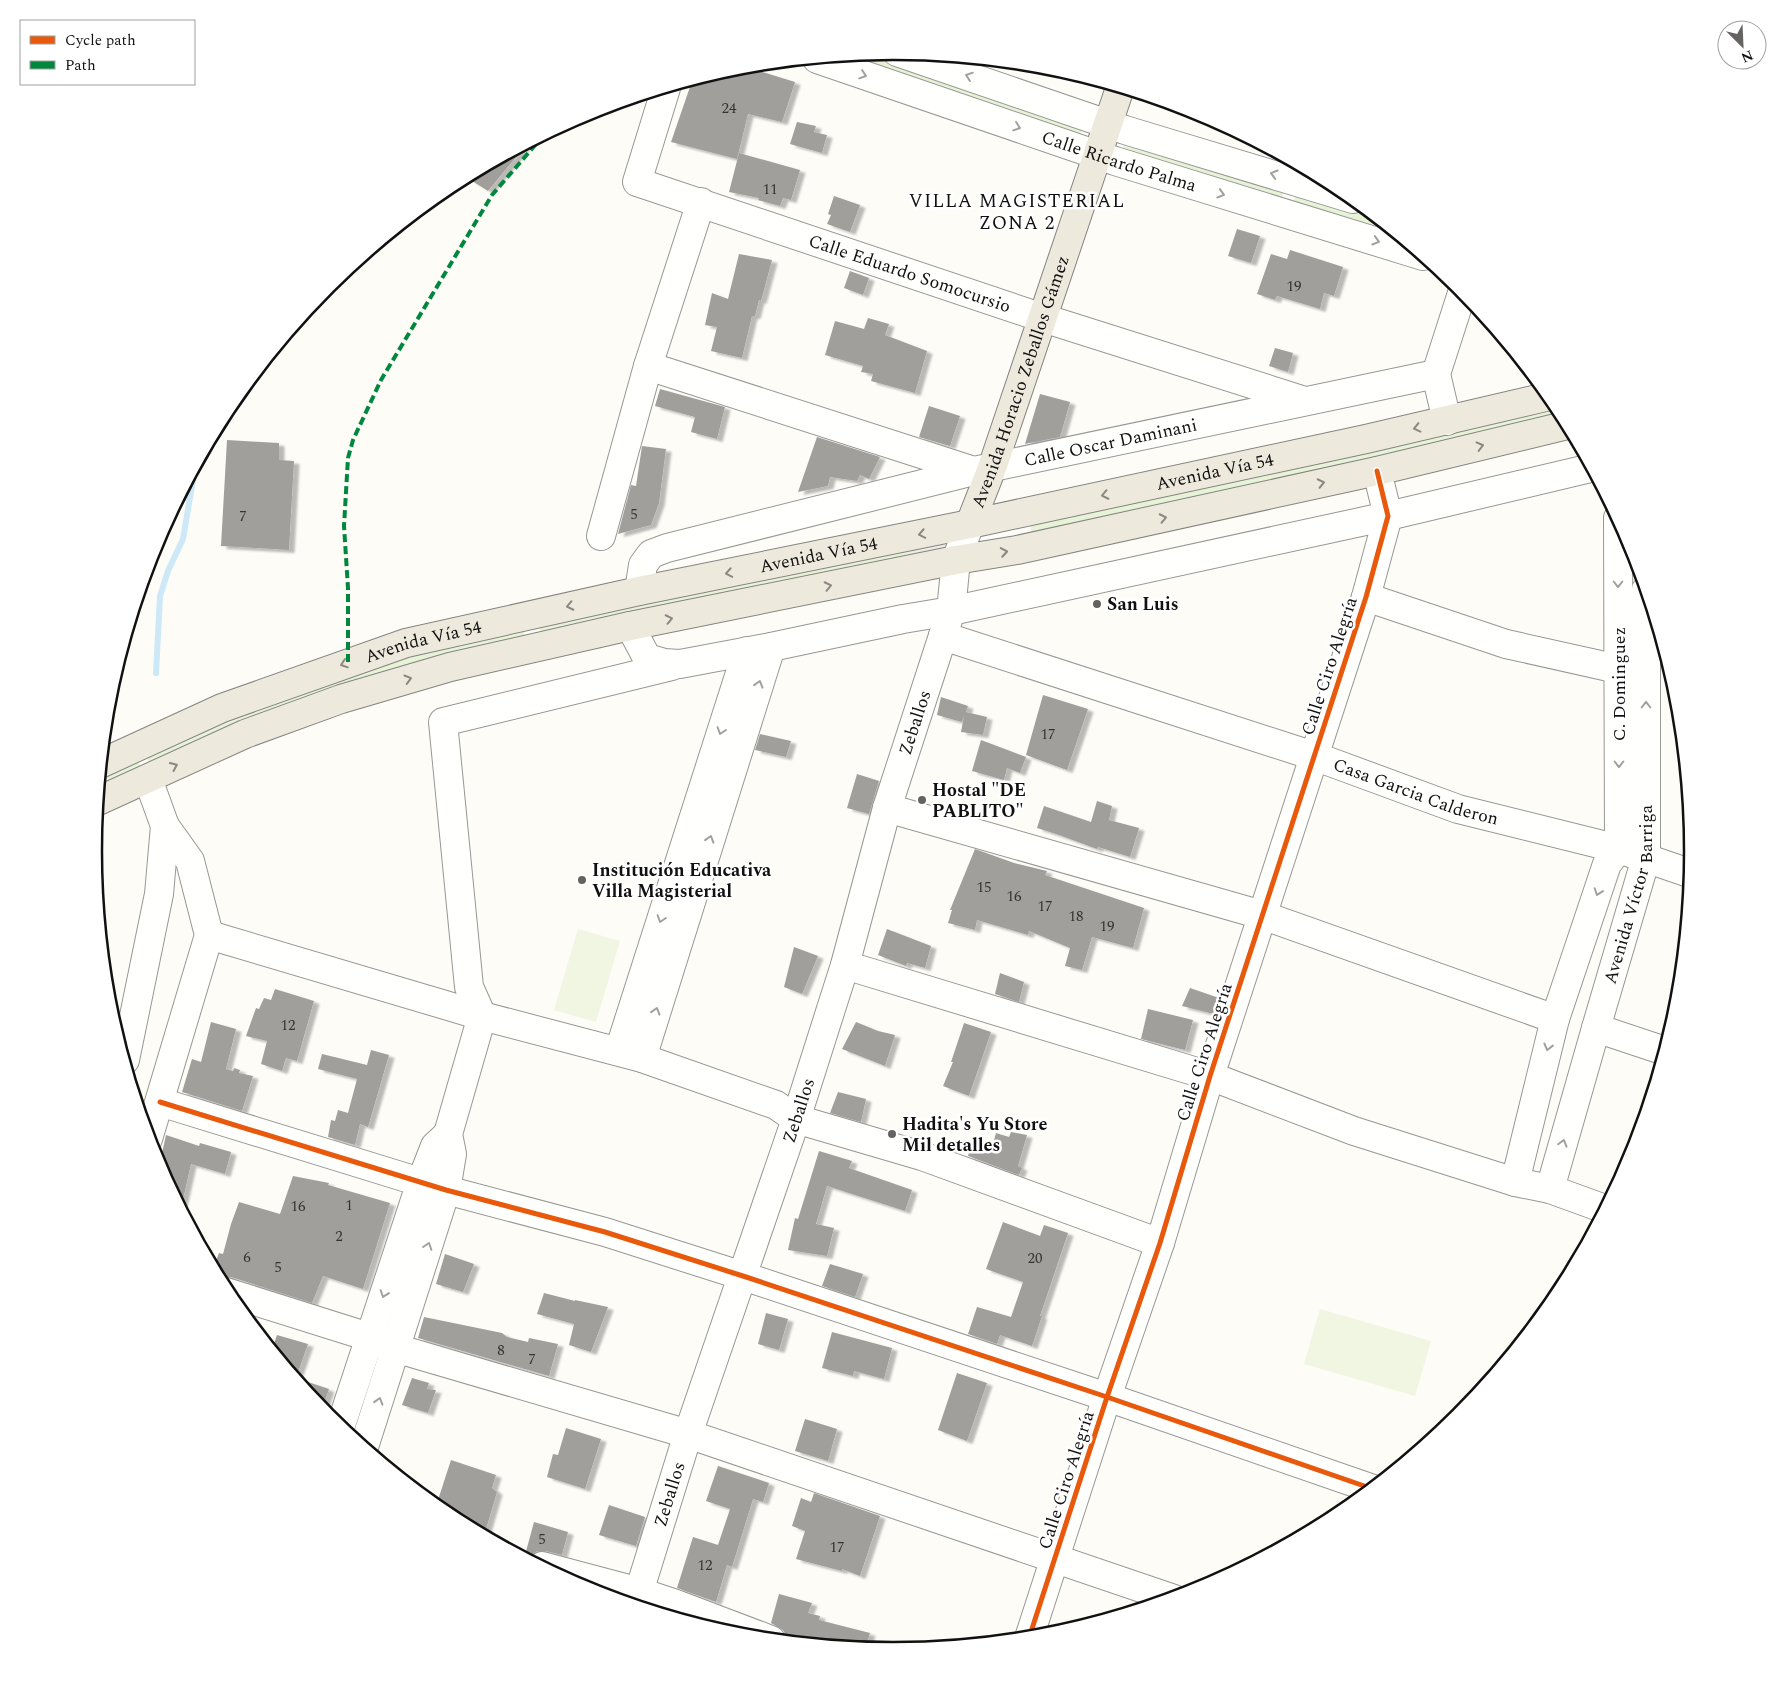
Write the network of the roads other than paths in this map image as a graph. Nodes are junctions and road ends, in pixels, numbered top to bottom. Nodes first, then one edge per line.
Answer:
1 (924, 61) edge
2 (829, 63) edge
3 (1118, 93) edge
4 (664, 95) edge
5 (1108, 124) junction
6 (1098, 155) junction
7 (1332, 192) edge
8 (700, 202) junction
9 (1410, 252) edge
10 (1460, 299) edge
11 (1043, 318) junction
12 (648, 366) junction
13 (1436, 374) junction
14 (1542, 398) edge
15 (1306, 402) junction
16 (1447, 421) junction
17 (1560, 426) edge
18 (1586, 469) edge
19 (983, 470) junction
20 (1377, 471) junction
21 (1388, 516) junction
22 (970, 524) junction
23 (1618, 534) edge
24 (601, 536) dead end
25 (956, 560) junction
26 (639, 591) junction
27 (1366, 597) junction
28 (1646, 607) edge
29 (947, 624) junction
30 (630, 626) junction
31 (758, 649) junction
32 (680, 664) junction
33 (1618, 669) junction
34 (109, 746) edge
35 (132, 749) junction
36 (1314, 756) junction
37 (108, 760) edge
38 (148, 779) junction
39 (104, 798) edge
40 (887, 808) junction
41 (165, 826) junction
42 (1620, 849) junction
43 (1646, 858) junction
44 (1684, 871) edge
45 (1262, 916) junction
46 (209, 935) junction
47 (845, 965) junction
48 (482, 1016) junction
49 (1555, 1019) junction
50 (1596, 1028) junction
51 (127, 1047) edge
52 (1660, 1049) edge
53 (630, 1054) junction
54 (1210, 1076) junction
55 (160, 1102) junction
56 (796, 1119) junction
57 (152, 1127) edge
58 (1515, 1182) junction
59 (434, 1186) junction
60 (1550, 1190) junction
61 (1600, 1207) edge
62 (1160, 1243) junction
63 (742, 1276) junction
64 (239, 1296) edge
65 (369, 1337) junction
66 (395, 1348) junction
67 (1107, 1396) junction
68 (343, 1419) edge
69 (688, 1434) junction
70 (366, 1441) edge
71 (1365, 1486) edge
72 (1055, 1559) junction
73 (590, 1582) edge
74 (1163, 1595) edge
75 (638, 1599) edge
76 (740, 1628) edge
77 (1031, 1631) edge

5 -> 1 street, Calle Ricardo Palma
2 -> 6 street, Calle Ricardo Palma
3 - 5 main road, Avenida Horacio Zeballos Gámez
4 - 8 street, Calle Eduardo Somocursio
5 - 6 main road, Avenida Horacio Zeballos Gámez
7 -> 5 street, Calle Ricardo Palma
6 -> 9 street, Calle Ricardo Palma
6 - 11 main road, Avenida Horacio Zeballos Gámez
8 - 11 street, Calle Eduardo Somocursio
8 - 12 street
10 - 13 street
11 - 15 street, Calle Eduardo Somocursio
11 - 19 main road, Avenida Horacio Zeballos Gámez
12 - 19 street, Calle Oscar Daminani
12 - 24 street
13 - 15 street, Calle Oscar Daminani
13 - 16 street
14 - 16 main road, Avenida Vía 54
15 - 19 street, Calle Oscar Daminani
16 -> 22 main road, Avenida Vía 54
20 -> 17 main road, Avenida Vía 54
18 - 21 street
19 - 22 main road, Avenida Horacio Zeballos Gámez
19 - 26 street
20 - 21 street, Calle Ciro Alegría
25 -> 20 main road, Avenida Vía 54
21 - 27 street, Calle Ciro Alegría
21 - 29 street
22 - 25 street, Avenida Horacio Zeballos Gámez
22 -> 26 main road, Avenida Vía 54
23 -> 33 street, C. Dominguez
25 - 29 street, Avenida Horacio Zeballos Gámez
30 -> 25 main road, Avenida Vía 54
26 -> 35 main road, Avenida Vía 54
27 - 33 street
27 - 36 street, Calle Ciro Alegría
43 -> 28 street, Avenida Víctor Barriga
29 - 31 street
29 - 36 street, Casa Garcia Calderon
29 - 40 street, Zeballos
30 - 32 street
38 -> 30 main road, Avenida Vía 54
31 - 32 street
31 - 53 street
32 - 48 street
33 -> 42 street, C. Dominguez
34 - 35 street
35 - 37 main road, Avenida Vía 54
36 - 42 street, Casa Garcia Calderon
36 - 45 street, Calle Ciro Alegría
38 - 39 main road, Avenida Vía 54
38 - 41 street
40 - 45 street
40 - 47 street, Zeballos
41 - 46 street
41 - 51 street
42 - 43 street, Casa Garcia Calderon
42 -> 49 street, Avenida Víctor Barriga
43 - 44 street, Casa Garcia Calderon
43 - 50 street, Avenida Víctor Barriga
45 - 49 street
45 - 54 street, Calle Ciro Alegría
46 - 48 street
46 - 55 street
47 - 54 street
47 - 56 street, Zeballos
48 - 53 street
48 - 59 street
49 -> 58 street, Avenida Víctor Barriga
50 - 52 street
60 -> 50 street, Avenida Víctor Barriga
53 - 56 street
54 - 58 street
54 - 62 street, Calle Ciro Alegría
55 - 57 street
55 - 59 street
56 - 62 street
56 - 63 street, Zeballos
58 - 60 street
59 - 63 street
59 -> 65 street
66 -> 59 street
60 - 61 street
62 - 67 street, Calle Ciro Alegría
63 - 67 street
63 - 69 street, Zeballos
64 - 65 street
65 - 66 street
65 - 68 street
66 - 69 street
70 -> 66 street
67 - 71 street
67 - 72 street, Calle Ciro Alegría
69 - 72 street
69 - 75 street, Zeballos
72 - 74 street
72 - 77 street, Calle Ciro Alegría
73 - 75 street
75 - 76 street

